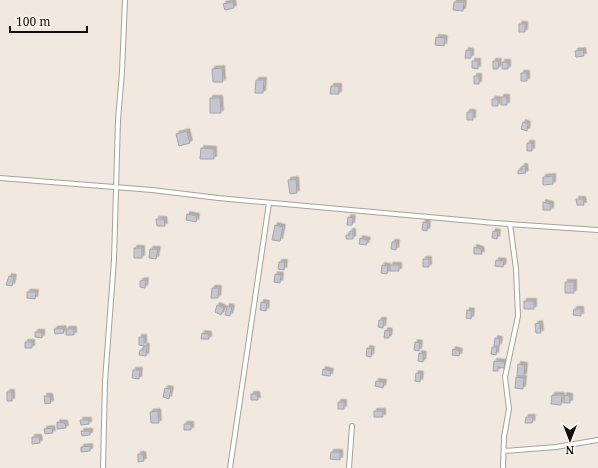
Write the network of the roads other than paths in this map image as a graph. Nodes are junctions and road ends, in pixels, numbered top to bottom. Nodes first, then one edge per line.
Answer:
1 (125, 0) edge
2 (0, 178) edge
3 (117, 187) junction
4 (269, 202) junction
5 (510, 224) junction
6 (598, 230) edge
7 (352, 426) dead end
8 (598, 440) edge
9 (504, 451) junction
10 (103, 468) edge
11 (230, 468) edge
12 (349, 468) edge
13 (503, 468) edge

1 - 3 street
2 - 3 street
3 - 4 street
3 - 10 street
4 - 5 street
4 - 11 street
5 - 6 street
5 - 9 street
7 - 12 street
8 - 9 street
9 - 13 street

